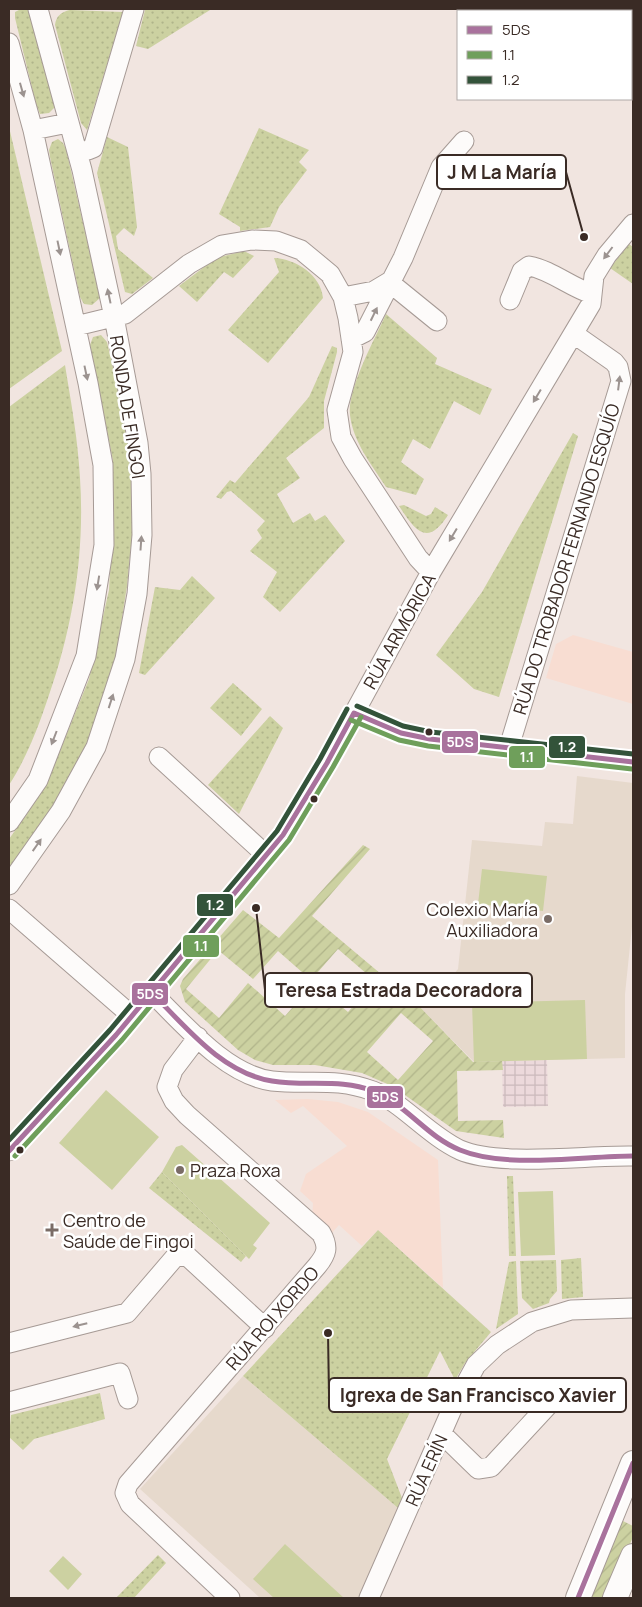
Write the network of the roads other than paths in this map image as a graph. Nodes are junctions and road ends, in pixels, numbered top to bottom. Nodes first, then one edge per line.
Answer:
1 (38, 9) edge
2 (134, 9) edge
3 (9, 43) edge
4 (68, 123) junction
5 (33, 130) junction
6 (464, 141) dead end
7 (88, 150) dead end
8 (633, 224) edge
9 (389, 282) junction
10 (592, 294) junction
11 (343, 297) junction
12 (510, 300) dead end
13 (114, 317) junction
14 (437, 321) dead end
15 (76, 326) junction
16 (574, 334) junction
17 (352, 338) junction
18 (431, 572) junction
19 (354, 713) junction
20 (509, 747) junction
21 (159, 757) dead end
22 (633, 762) edge
23 (9, 822) edge
24 (266, 855) junction
25 (9, 885) edge
26 (9, 909) edge
27 (152, 993) junction
28 (132, 1016) junction
29 (198, 1037) junction
30 (9, 1151) edge
31 (633, 1156) edge
32 (633, 1308) edge
33 (265, 1328) junction
34 (9, 1343) edge
35 (564, 1388) dead end
36 (128, 1399) dead end
37 (9, 1402) edge
38 (442, 1434) junction
39 (633, 1463) edge
40 (633, 1556) edge
41 (230, 1598) edge
42 (369, 1598) edge
43 (578, 1598) edge
44 (615, 1598) edge

1 - 4 street, RONDA DE FINGOI
2 - 7 street
3 -> 5 street, RONDA DE FINGOI
4 - 5 street
13 -> 4 street, RONDA DE FINGOI
5 -> 15 street, RONDA DE FINGOI
6 - 9 street
8 -> 10 street, RÚA ARMÓRICA
9 - 11 street
9 - 14 street
17 -> 9 street
10 - 12 street
10 - 16 street, RÚA ARMÓRICA
11 - 13 street
11 - 17 street
13 - 15 street, RONDA DE FINGOI
25 -> 13 street, RONDA DE FINGOI
15 -> 23 street, RONDA DE FINGOI
16 -> 18 street, RÚA ARMÓRICA
20 -> 16 street, RÚA DO TROBADOR FERNANDO ESQUÍO
17 - 18 street
18 - 19 street, RÚA ARMÓRICA
19 - 20 street
19 - 24 street, RÚA ARMÓRICA
20 - 22 street
21 - 24 street
24 - 27 street, RÚA ARMÓRICA
26 - 28 street
27 - 28 street, RÚA ARMÓRICA
27 - 29 street
28 - 30 street, RÚA ARMÓRICA
29 - 31 street
29 - 33 street, RÚA ROI XORDO
32 - 38 street, RÚA ERÍN
33 -> 34 street
33 - 41 street, RÚA ROI XORDO
35 - 38 street
36 - 37 street
38 - 42 street, RÚA ERÍN
39 - 43 street
40 - 44 street

